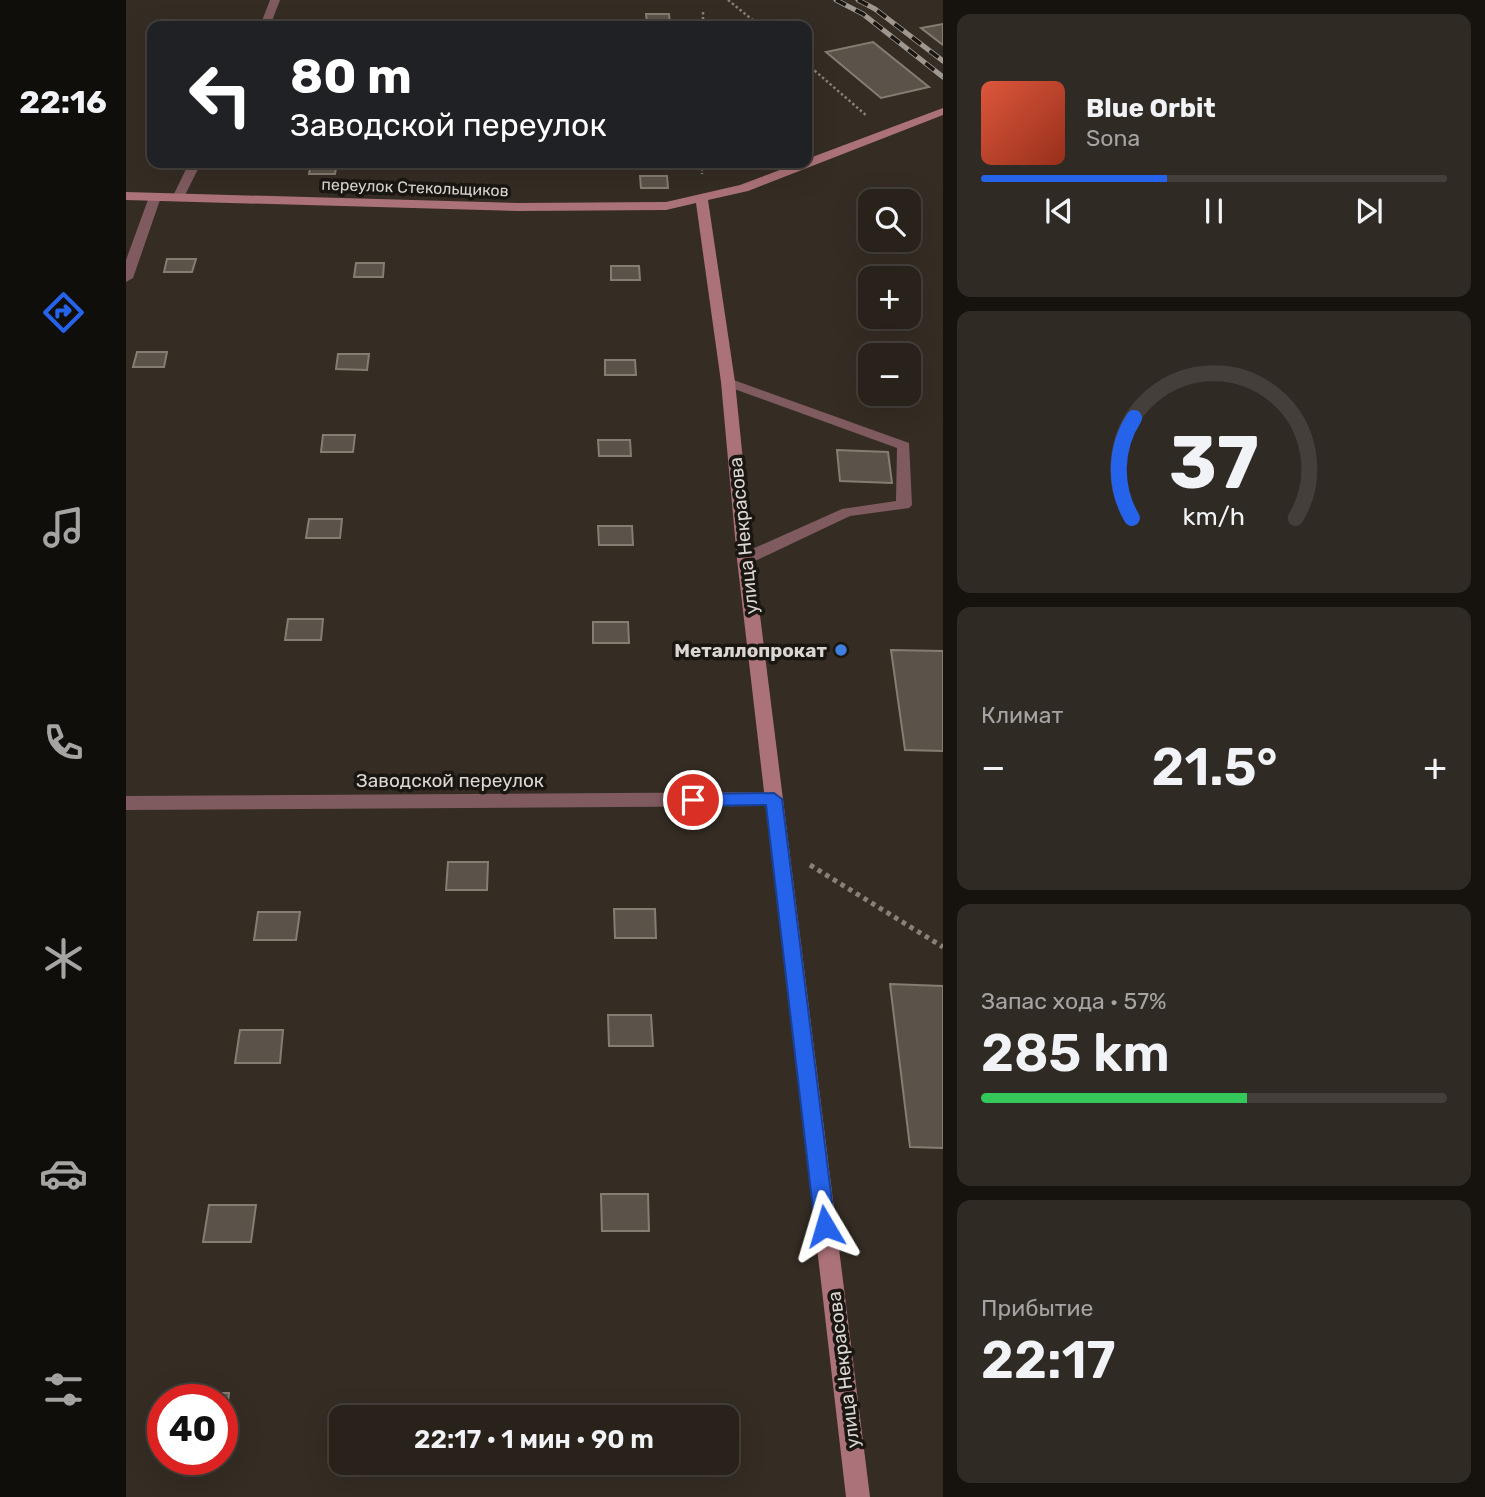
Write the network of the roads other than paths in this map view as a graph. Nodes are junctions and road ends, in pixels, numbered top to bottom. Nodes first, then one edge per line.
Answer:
1 (275, 0) edge
2 (267, 21) edge
3 (943, 111) edge
4 (812, 161) edge
5 (193, 168) edge
6 (794, 168) edge
7 (126, 196) edge
8 (155, 197) junction
9 (178, 198) junction
10 (702, 200) junction
11 (126, 278) edge
12 (728, 382) junction
13 (745, 559) junction
14 (774, 799) junction
15 (126, 803) edge
16 (858, 1497) edge

1 - 2 street
3 - 4 street, переулок Стекольщиков
5 - 9 street
6 - 10 street, переулок Стекольщиков
7 - 8 street, переулок Стекольщиков
8 - 9 street, переулок Стекольщиков
8 - 11 street
9 - 10 street, переулок Стекольщиков
10 - 12 street, улица Некрасова
12 - 13 street, улица Некрасова
12 - 13 street
13 - 14 street, улица Некрасова
14 - 15 street, Заводской переулок
14 - 16 street, улица Некрасова

